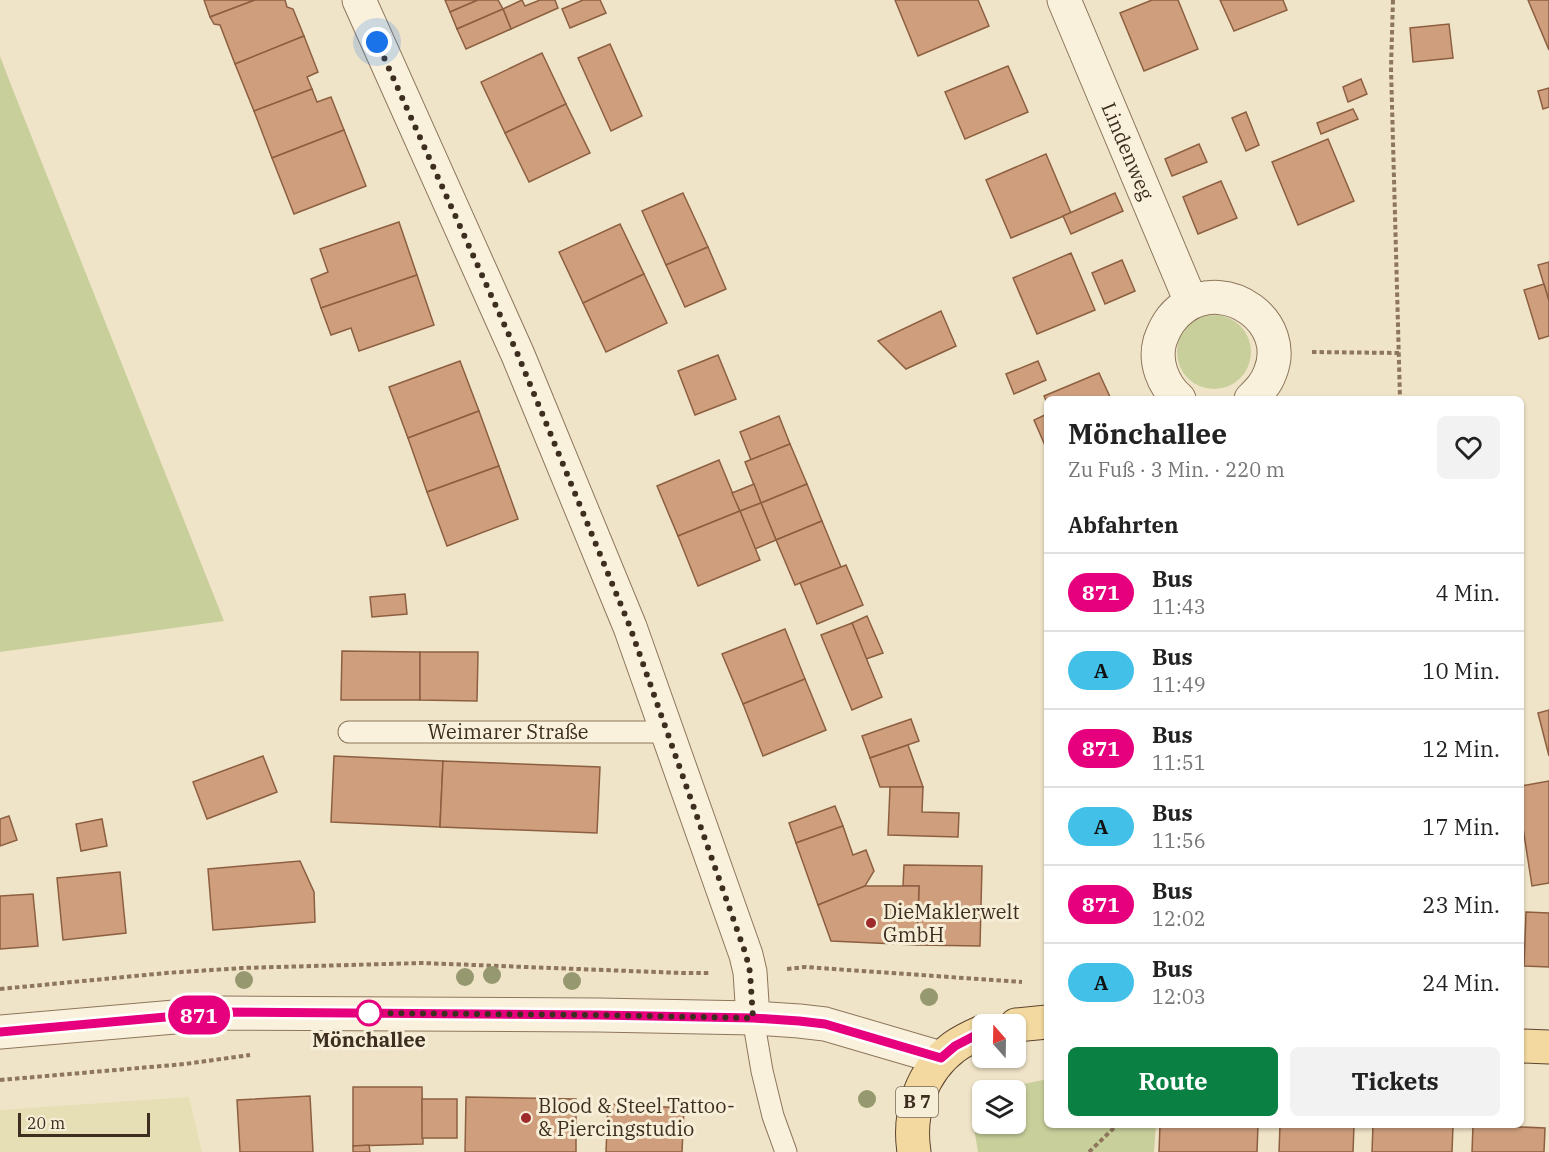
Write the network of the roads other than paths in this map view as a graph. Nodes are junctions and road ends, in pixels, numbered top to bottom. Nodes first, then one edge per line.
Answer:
1 (359, 0) edge
2 (1064, 0) edge
3 (1191, 302) junction
4 (1176, 396) edge
5 (1254, 396) edge
6 (349, 732) dead end
7 (667, 732) junction
8 (753, 1018) junction
9 (1044, 1022) edge
10 (1026, 1023) edge
11 (0, 1032) edge
12 (972, 1037) edge
13 (1524, 1046) edge
14 (1549, 1047) edge
15 (941, 1058) junction
16 (786, 1152) edge
17 (914, 1152) edge

1 - 7 street
2 - 3 street, Lindenweg
3 - 4 street
3 - 5 street
6 - 7 lane, Weimarer Straße
7 - 8 street
8 - 11 street
8 - 15 street
8 - 16 lane
9 - 10 main road
12 - 15 main road, B 7
13 - 14 main road
15 - 17 main road, B 7

